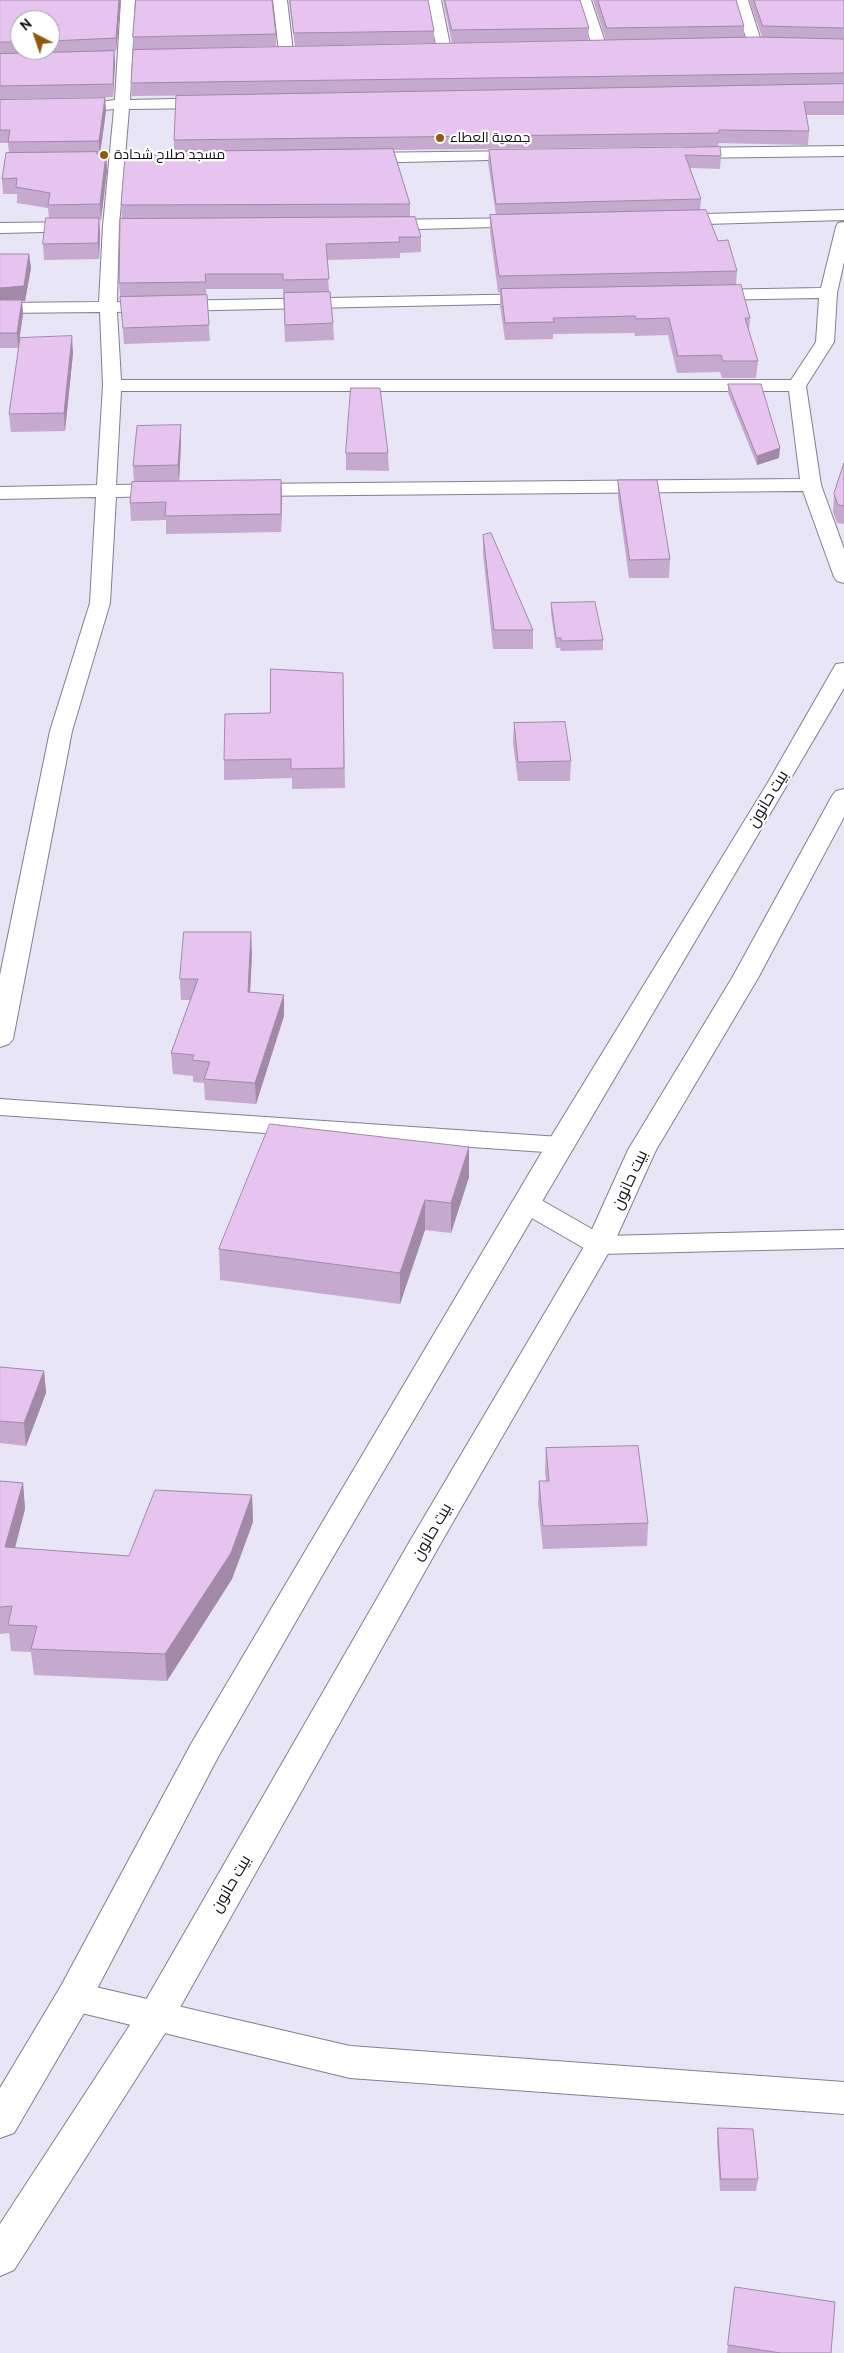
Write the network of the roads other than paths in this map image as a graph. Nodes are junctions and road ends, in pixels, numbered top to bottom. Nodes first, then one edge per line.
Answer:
1 (128, 0) edge
2 (280, 0) edge
3 (434, 0) edge
4 (584, 0) edge
5 (740, 0) edge
6 (737, 45) edge
7 (581, 48) edge
8 (463, 50) edge
9 (267, 53) edge
10 (231, 102) edge
11 (122, 104) junction
12 (84, 105) edge
13 (844, 151) edge
14 (668, 154) edge
15 (541, 156) edge
16 (345, 158) edge
17 (844, 215) edge
18 (655, 220) edge
19 (546, 223) edge
20 (368, 225) edge
21 (121, 226) junction
22 (844, 227) edge
23 (0, 228) edge
24 (828, 293) junction
25 (691, 296) edge
26 (554, 299) edge
27 (138, 306) edge
28 (158, 306) edge
29 (108, 307) junction
30 (0, 308) edge
31 (112, 385) junction
32 (797, 386) junction
33 (811, 485) junction
34 (186, 490) edge
35 (225, 490) edge
36 (106, 491) junction
37 (0, 493) edge
38 (844, 577) edge
39 (844, 669) edge
40 (844, 796) edge
41 (0, 1039) edge
42 (0, 1107) edge
43 (560, 1145) junction
44 (526, 1203) junction
45 (844, 1239) edge
46 (600, 1246) junction
47 (74, 1997) junction
48 (156, 2016) junction
49 (844, 2098) edge
50 (0, 2122) edge
51 (0, 2258) edge

1 - 11 street
2 - 9 street
3 - 8 street
4 - 7 street
5 - 6 street
10 - 11 street
11 - 12 street
11 - 21 street
13 - 14 street
15 - 16 street
17 - 18 street
19 - 20 street
21 - 23 street
21 - 29 street
22 - 24 street
24 - 25 street
24 - 32 street
26 - 28 street
27 - 29 street
29 - 30 street
29 - 31 street
31 - 32 street
31 - 36 street
32 - 33 street
33 - 35 street
33 - 38 street
34 - 36 street
36 - 37 street
36 - 41 street
39 - 43 street, بيت حانون
40 - 46 street, بيت حانون
42 - 43 street
43 - 44 street, بيت حانون
44 - 46 street
44 - 47 street, بيت حانون
45 - 46 street
46 - 48 street, بيت حانون
47 - 48 street
47 - 50 street, بيت حانون
48 - 49 street
48 - 51 street, بيت حانون

